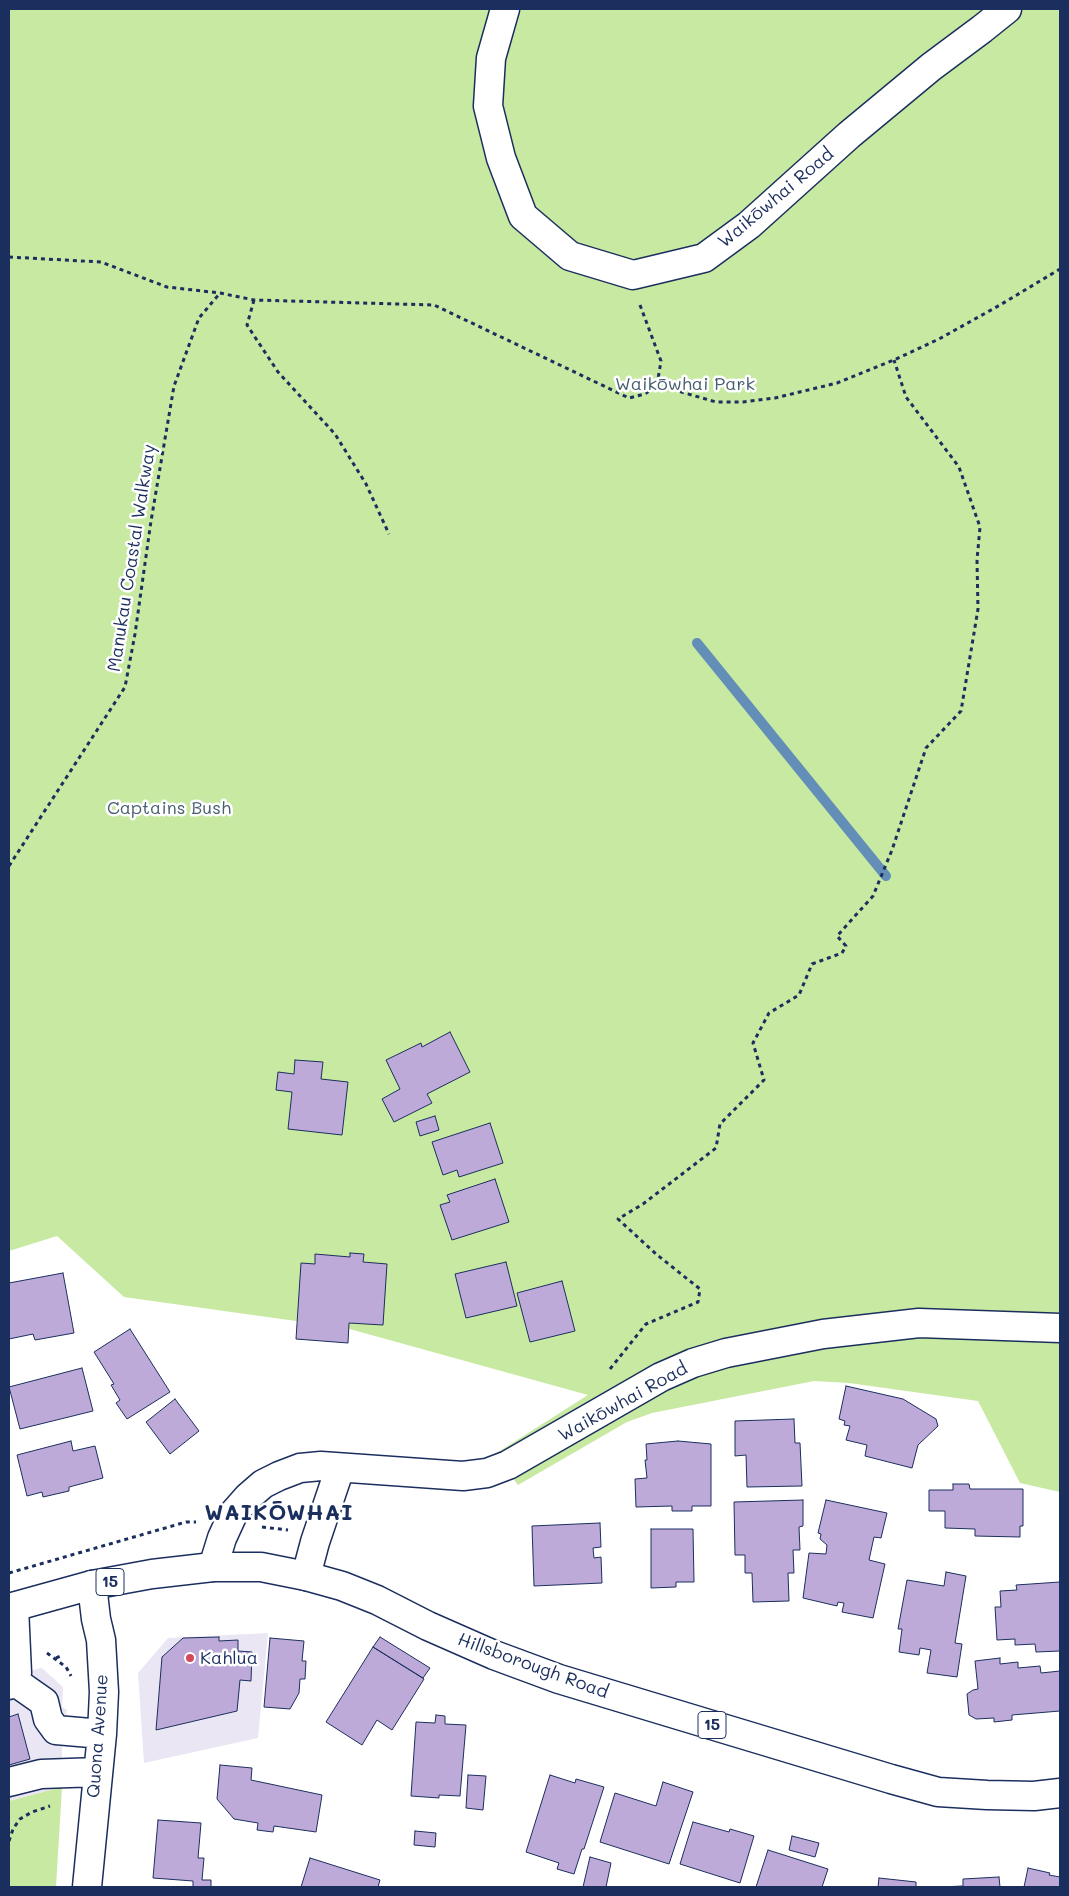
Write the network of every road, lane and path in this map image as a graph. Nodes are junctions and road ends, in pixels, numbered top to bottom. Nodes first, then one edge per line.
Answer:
1 (505, 9) edge
2 (1007, 9) edge
3 (9, 257) edge
4 (1060, 269) edge
5 (633, 275) junction
6 (220, 293) junction
7 (254, 300) junction
8 (894, 360) junction
9 (657, 385) junction
10 (389, 534) dead end
11 (9, 866) edge
12 (1060, 1328) edge
13 (603, 1374) dead end
14 (340, 1468) junction
15 (198, 1522) dead end
16 (257, 1526) dead end
17 (297, 1531) dead end
18 (213, 1567) junction
19 (9, 1573) edge
20 (306, 1576) junction
21 (92, 1585) junction
22 (11, 1607) edge
23 (63, 1655) dead end
24 (56, 1658) dead end
25 (11, 1683) edge
26 (102, 1734) junction
27 (98, 1772) junction
28 (9, 1782) edge
29 (1060, 1793) edge
30 (52, 1805) dead end
31 (9, 1841) edge
32 (87, 1887) edge

1 - 5 main road
2 - 5 main road, Waikōwhai Road
3 - 6 path
4 - 8 path
5 - 9 path
6 - 7 path
6 - 11 path, Manukau Coastal Walkway
7 - 9 path
7 - 10 path
8 - 9 path
8 - 13 path
12 - 14 main road, Waikōwhai Road
14 - 18 main road, Waikōwhai Road
14 - 20 main road
15 - 19 path
16 - 17 path
18 - 20 main road, Hillsborough Road / 15
18 - 21 main road, Hillsborough Road / 15
20 - 29 main road, Hillsborough Road / 15
21 - 22 main road, Hillsborough Road / 15
21 - 26 main road, Quona Avenue
22 - 25 main road
23 - 24 path
25 - 26 main road
26 - 27 main road, Quona Avenue
27 - 28 main road
27 - 32 main road, Quona Avenue
30 - 31 path

